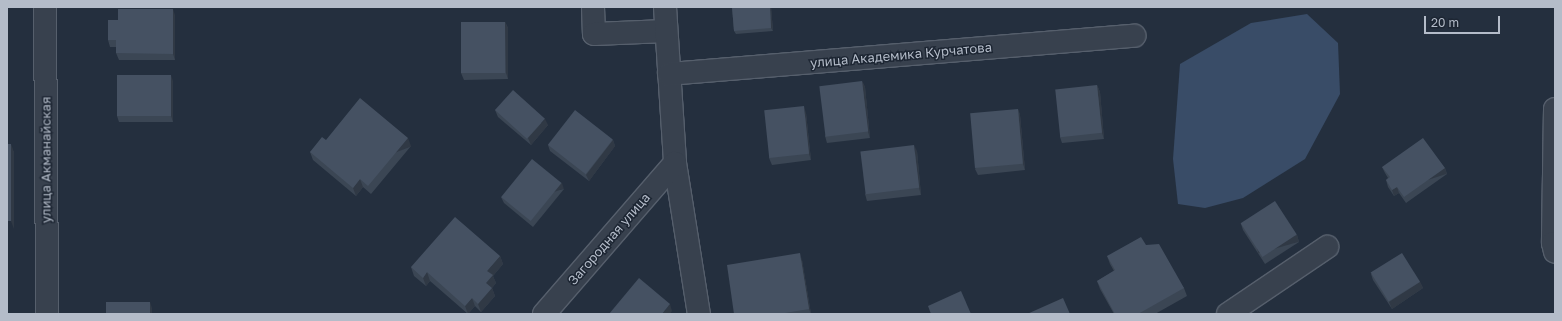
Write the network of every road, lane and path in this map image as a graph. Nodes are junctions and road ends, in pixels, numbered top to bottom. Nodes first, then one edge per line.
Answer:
1 (45, 7) edge
2 (593, 7) edge
3 (664, 7) edge
4 (666, 31) junction
5 (1134, 36) dead end
6 (669, 74) junction
7 (1555, 109) edge
8 (675, 164) junction
9 (1327, 246) dead end
10 (1555, 252) edge
11 (47, 314) edge
12 (544, 314) edge
13 (699, 314) edge
14 (1228, 314) edge

1 - 11 street, улица Акманайская
2 - 4 street
3 - 4 street
4 - 6 street
5 - 6 street, улица Академика Курчатова
6 - 8 street
7 - 10 street
8 - 12 street, Загородная улица
8 - 13 street
9 - 14 street

